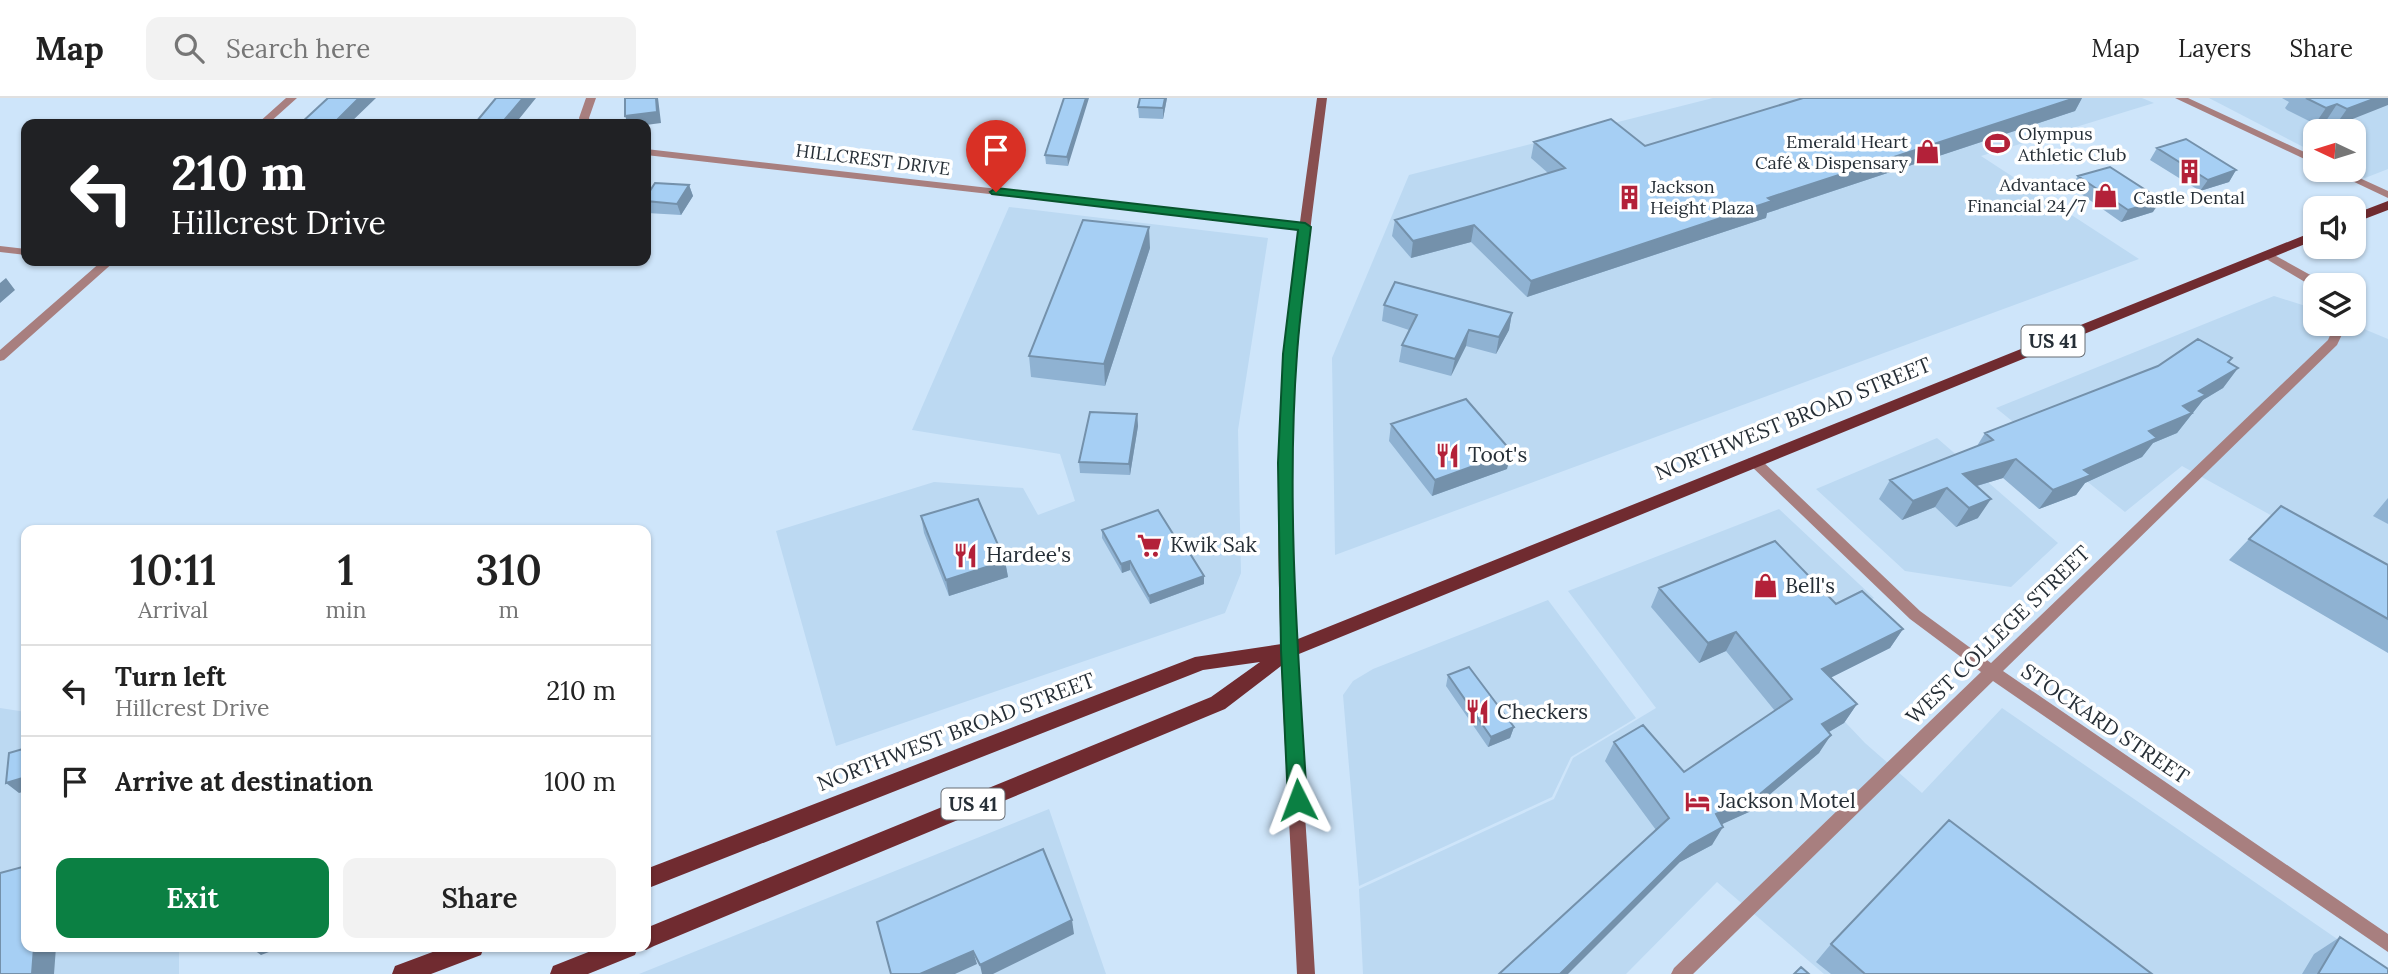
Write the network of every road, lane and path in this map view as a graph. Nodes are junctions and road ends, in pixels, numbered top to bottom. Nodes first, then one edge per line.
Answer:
1 (292, 98) edge
2 (591, 98) edge
3 (1322, 98) edge
4 (2180, 98) edge
5 (268, 119) edge
6 (584, 119) edge
7 (651, 153) edge
8 (2303, 155) edge
9 (2360, 182) edge
10 (2388, 195) edge
11 (2388, 205) edge
12 (2366, 214) edge
13 (1305, 227) junction
14 (2303, 240) edge
15 (0, 249) edge
16 (21, 251) edge
17 (2267, 255) junction
18 (103, 266) edge
19 (2303, 276) edge
20 (2336, 336) edge
21 (0, 357) edge
22 (1754, 461) junction
23 (1290, 650) junction
24 (1991, 671) junction
25 (651, 877) edge
26 (651, 937) edge
27 (2388, 944) edge
28 (460, 952) edge
29 (615, 952) edge
30 (403, 974) edge
31 (561, 974) edge
32 (1307, 974) edge
33 (1680, 974) edge

1 - 5 street
2 - 6 street
3 - 13 main road
4 - 8 street
7 - 13 street, HILLCREST DRIVE
9 - 10 street
11 - 12 main road
13 - 23 main road
14 - 17 main road, NORTHWEST BROAD STREET / US 41
15 - 16 street
17 - 19 street
17 - 22 main road, NORTHWEST BROAD STREET / US 41
18 - 21 street
20 - 24 street, WEST COLLEGE STREET
22 - 23 main road, NORTHWEST BROAD STREET / US 41
22 - 24 street, STOCKARD STREET
23 - 25 main road, NORTHWEST BROAD STREET / US 41
23 - 26 main road, NORTHWEST BROAD STREET / US 41
23 - 32 main road
24 - 27 street, STOCKARD STREET
24 - 33 street, WEST COLLEGE STREET
28 - 30 main road
29 - 31 main road

